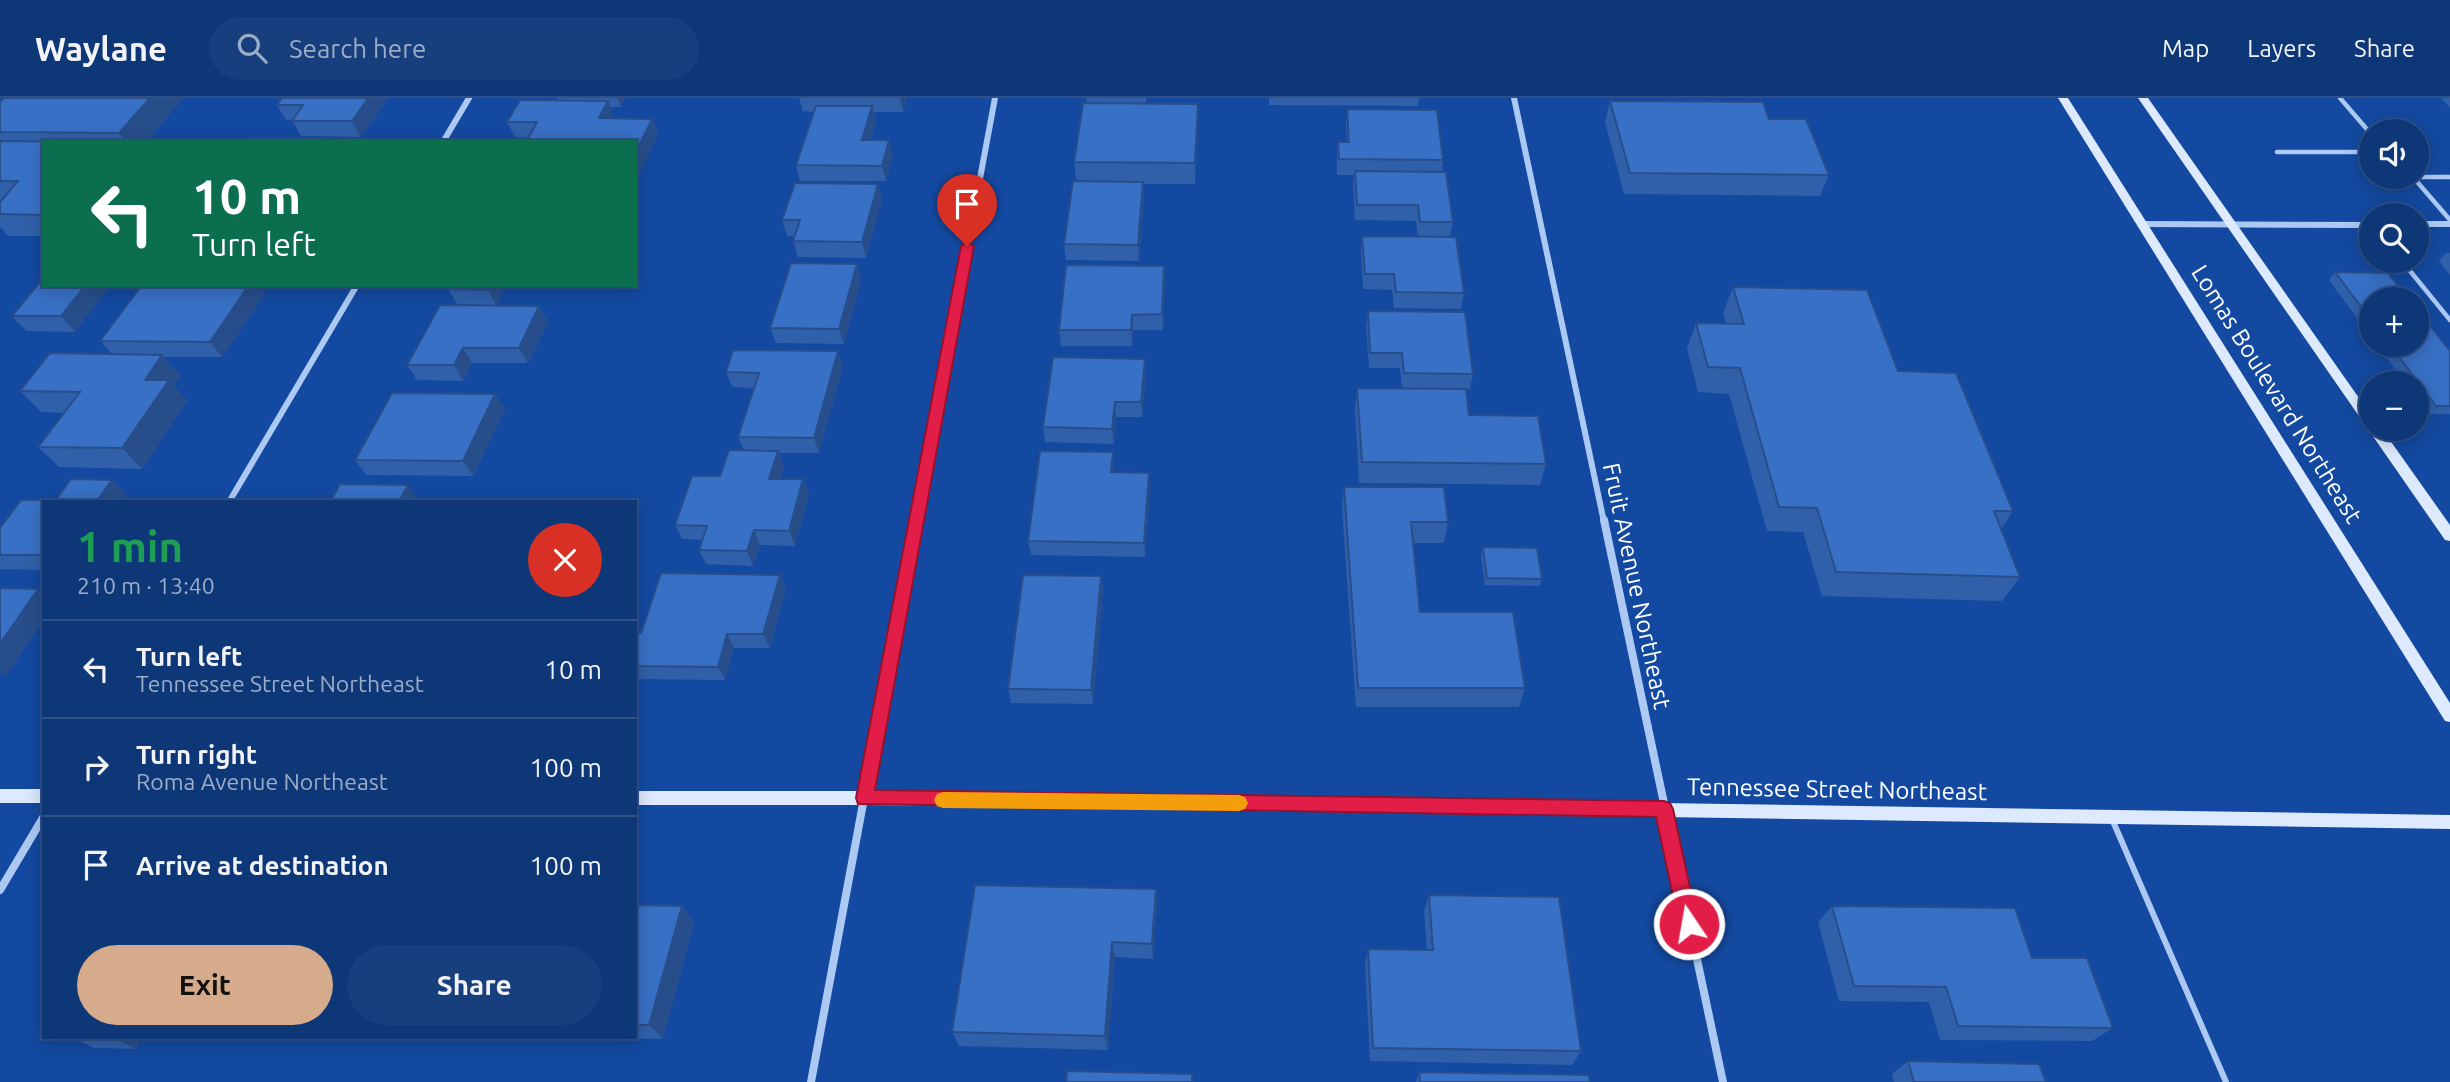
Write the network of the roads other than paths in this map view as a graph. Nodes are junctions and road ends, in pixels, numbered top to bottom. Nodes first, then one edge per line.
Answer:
1 (469, 98) edge
2 (995, 98) edge
3 (1514, 98) edge
4 (2063, 98) edge
5 (2143, 98) edge
6 (2340, 98) edge
7 (2359, 120) edge
8 (444, 140) edge
9 (2277, 152) dead end
10 (2359, 152) edge
11 (2429, 177) edge
12 (2450, 177) edge
13 (2423, 189) edge
14 (2450, 222) edge
15 (2429, 223) edge
16 (2144, 224) junction
17 (2232, 225) junction
18 (2359, 225) edge
19 (2412, 273) edge
20 (356, 287) edge
21 (2440, 308) junction
22 (2450, 308) edge
23 (2450, 320) edge
24 (2359, 407) edge
25 (2383, 441) edge
26 (230, 500) edge
27 (2450, 536) edge
28 (2450, 716) edge
29 (0, 796) edge
30 (42, 796) edge
31 (637, 798) edge
32 (865, 798) junction
33 (1664, 809) junction
34 (2110, 816) junction
35 (42, 819) edge
36 (2450, 822) edge
37 (0, 890) edge
38 (811, 1082) edge
39 (1723, 1082) edge
40 (2226, 1082) edge

1 - 8 street
2 - 32 street
3 - 33 street, Fruit Avenue Northeast
4 - 16 main road, Lomas Boulevard Northeast
5 - 17 main road
6 - 7 lane
9 - 10 lane
11 - 12 lane
13 - 14 lane
14 - 15 street
16 - 17 street
16 - 28 main road, Lomas Boulevard Northeast
17 - 18 street
17 - 24 main road
19 - 21 lane
20 - 26 street
21 - 22 lane
21 - 23 lane
25 - 27 main road
29 - 30 main road
31 - 32 main road, Tennessee Street Northeast
32 - 33 main road, Tennessee Street Northeast
32 - 38 street
33 - 34 main road, Tennessee Street Northeast
33 - 39 street, Fruit Avenue Northeast
34 - 36 main road, Tennessee Street Northeast
34 - 40 lane
35 - 37 street

